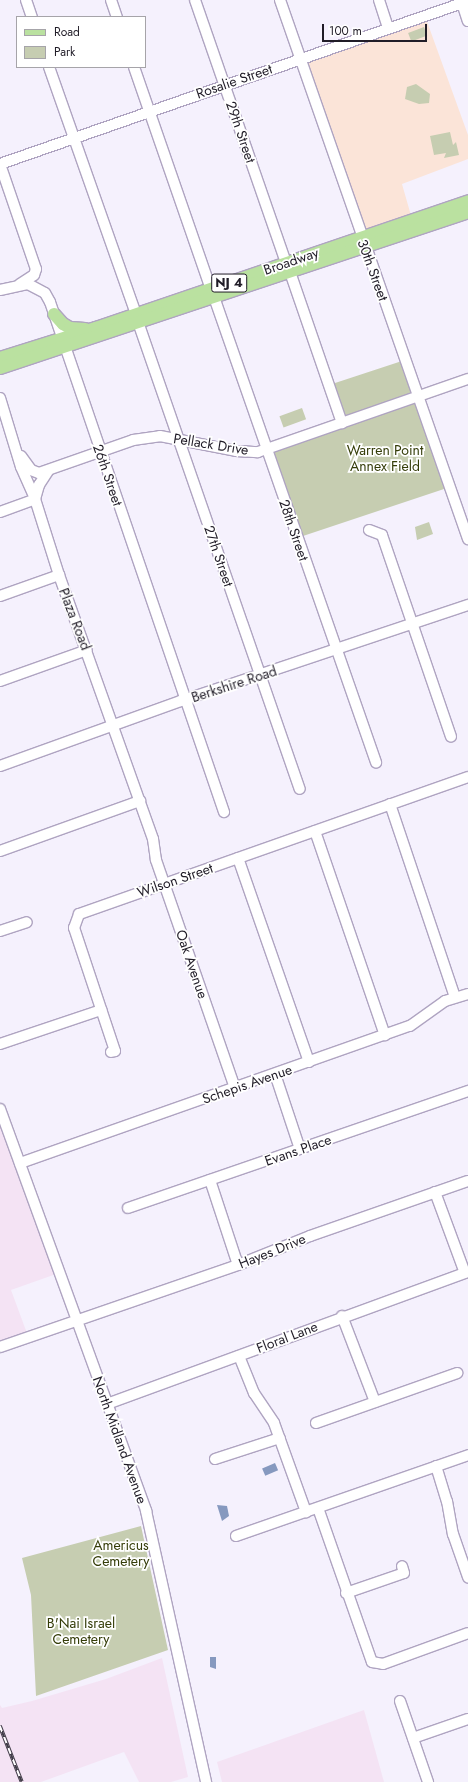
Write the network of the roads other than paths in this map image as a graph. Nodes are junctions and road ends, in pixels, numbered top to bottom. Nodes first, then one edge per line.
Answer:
1 (26, 0) edge
2 (111, 0) edge
3 (195, 0) edge
4 (280, 0) edge
5 (379, 0) edge
6 (464, 1) edge
7 (32, 16) edge
8 (116, 16) edge
9 (468, 21) edge
10 (388, 27) junction
11 (300, 59) junction
12 (49, 68) edge
13 (134, 68) edge
14 (224, 85) junction
15 (149, 111) junction
16 (74, 138) junction
17 (0, 164) edge
18 (468, 201) edge
19 (468, 212) edge
20 (363, 241) junction
21 (288, 267) junction
22 (18, 285) junction
23 (0, 290) edge
24 (212, 293) junction
25 (54, 314) junction
26 (137, 318) junction
27 (96, 328) junction
28 (64, 343) junction
29 (0, 358) edge
30 (0, 368) edge
31 (468, 379) edge
32 (418, 397) junction
33 (0, 398) edge
34 (342, 423) junction
35 (178, 439) junction
36 (16, 447) junction
37 (265, 449) junction
38 (100, 451) junction
39 (48, 471) junction
40 (35, 499) junction
41 (0, 512) edge
42 (370, 530) dead end
43 (468, 539) edge
44 (59, 575) junction
45 (0, 596) edge
46 (468, 605) edge
47 (413, 624) junction
48 (87, 650) junction
49 (336, 650) junction
50 (260, 675) junction
51 (0, 681) edge
52 (186, 700) junction
53 (113, 726) junction
54 (451, 737) dead end
55 (376, 763) dead end
56 (0, 766) edge
57 (467, 779) edge
58 (300, 789) dead end
59 (140, 801) junction
60 (390, 804) junction
61 (224, 812) dead end
62 (315, 831) junction
63 (153, 839) joint
64 (0, 851) edge
65 (238, 858) junction
66 (164, 883) junction
67 (27, 922) dead end
68 (0, 931) edge
69 (468, 994) edge
70 (455, 997) junction
71 (101, 1010) junction
72 (385, 1035) junction
73 (0, 1044) edge
74 (111, 1052) dead end
75 (309, 1062) junction
76 (275, 1074) junction
77 (235, 1088) junction
78 (468, 1091) edge
79 (0, 1109) edge
80 (300, 1149) junction
81 (20, 1163) junction
82 (210, 1180) junction
83 (468, 1181) edge
84 (435, 1192) junction
85 (128, 1208) dead end
86 (238, 1265) junction
87 (466, 1272) edge
88 (342, 1316) junction
89 (77, 1322) junction
90 (0, 1347) edge
91 (239, 1356) junction
92 (458, 1373) dead end
93 (375, 1402) junction
94 (107, 1404) junction
95 (316, 1423) dead end
96 (280, 1438) junction
97 (468, 1455) edge
98 (215, 1459) dead end
99 (436, 1466) junction
100 (318, 1508) junction
101 (306, 1512) junction
102 (236, 1536) dead end
103 (463, 1550) edge
104 (402, 1566) dead end
105 (468, 1577) edge
106 (346, 1593) junction
107 (468, 1634) edge
108 (400, 1701) dead end
109 (468, 1719) edge
110 (413, 1738) junction
111 (206, 1782) edge
112 (428, 1782) edge

1 - 7 street
2 - 8 street
3 - 14 street, 29th Street
4 - 11 street, 30th Street
5 - 10 street
6 - 9 street
6 - 10 street, Rosalie Street
10 - 11 street, Rosalie Street
11 - 14 street, Rosalie Street
11 - 20 street, 30th Street
12 - 16 street, 27th Street
13 - 15 street, 28th Street
14 - 15 street, Rosalie Street
14 - 21 street, 29th Street
15 - 16 street, Rosalie Street
15 - 24 street, 28th Street
16 - 17 street, Rosalie Street
16 - 26 street, 27th Street
17 - 22 street
18 - 20 main road, Broadway / NJ 4
19 - 20 main road, Broadway / NJ 4
20 - 21 main road, Broadway / NJ 4
20 - 32 street, 30th Street
21 - 24 main road, Broadway / NJ 4
21 - 34 street, 29th Street
22 - 23 street
22 - 25 street, 26th Street
24 - 26 main road, Broadway / NJ 4
24 - 37 street, 28th Street
25 - 27 main road
25 - 28 street, 26th Street
26 - 27 main road, Broadway / NJ 4
26 - 28 main road, Broadway / NJ 4
26 - 35 street, 27th Street
27 - 28 main road, Broadway / NJ 4
28 - 29 main road, Broadway / NJ 4
28 - 30 main road, Broadway / NJ 4
28 - 38 street, 26th Street
31 - 32 street, Pellack Drive
32 - 34 street, Pellack Drive
32 - 43 street, 30th Street
33 - 36 street, Plaza Road
34 - 37 street, Pellack Drive
35 - 37 street, Pellack Drive
35 - 38 street, Pellack Drive
35 - 50 street, 27th Street
36 - 39 street
36 - 40 street, Plaza Road
37 - 49 street, 28th Street
38 - 39 street, Pellack Drive
38 - 52 street, 26th Street
39 - 40 street
40 - 41 street
40 - 44 street, Plaza Road
42 - 47 street
44 - 45 street
44 - 48 street, Plaza Road
46 - 47 street, Berkshire Road
47 - 49 street, Berkshire Road
47 - 54 street
48 - 51 street
48 - 53 street, Plaza Road
49 - 50 street, Berkshire Road
49 - 55 street, 28th Street
50 - 52 street, Berkshire Road
50 - 58 street, 27th Street
52 - 53 street, Berkshire Road
52 - 61 street, 26th Street
53 - 56 street, Berkshire Road
53 - 59 street, Plaza Road
57 - 60 street, Wilson Street
59 - 63 street, Plaza Road
59 - 64 street
60 - 62 street, Wilson Street
60 - 70 street
62 - 65 street, Wilson Street
62 - 72 street
63 - 66 street, Oak Avenue
65 - 66 street, Wilson Street
65 - 75 street
66 - 71 street, Wilson Street
66 - 77 street, Oak Avenue
67 - 68 street
69 - 70 street, Schepis Avenue
70 - 72 street, Schepis Avenue
71 - 73 street
71 - 74 street
72 - 75 street, Schepis Avenue
75 - 76 street, Schepis Avenue
76 - 77 street, Schepis Avenue
76 - 80 street
77 - 81 street, Schepis Avenue
78 - 80 street, Evans Place
79 - 81 street, North Midland Avenue
80 - 82 street, Evans Place
81 - 89 street, North Midland Avenue
82 - 85 street, Evans Place
82 - 86 street
83 - 84 street, Hayes Drive
84 - 86 street, Hayes Drive
84 - 87 street
86 - 89 street, Hayes Drive
87 - 88 street, Floral Lane
88 - 91 street, Floral Lane
88 - 93 street
89 - 90 street, Hayes Drive
89 - 94 street, North Midland Avenue
91 - 94 street, Floral Lane
91 - 96 street
92 - 93 street
93 - 95 street
94 - 111 street, North Midland Avenue
96 - 98 street
96 - 101 street
97 - 99 street
99 - 100 street
99 - 103 street
100 - 101 street
100 - 106 street
101 - 102 street
103 - 105 street
104 - 106 street
106 - 107 street
108 - 110 street
109 - 110 street
110 - 112 street

